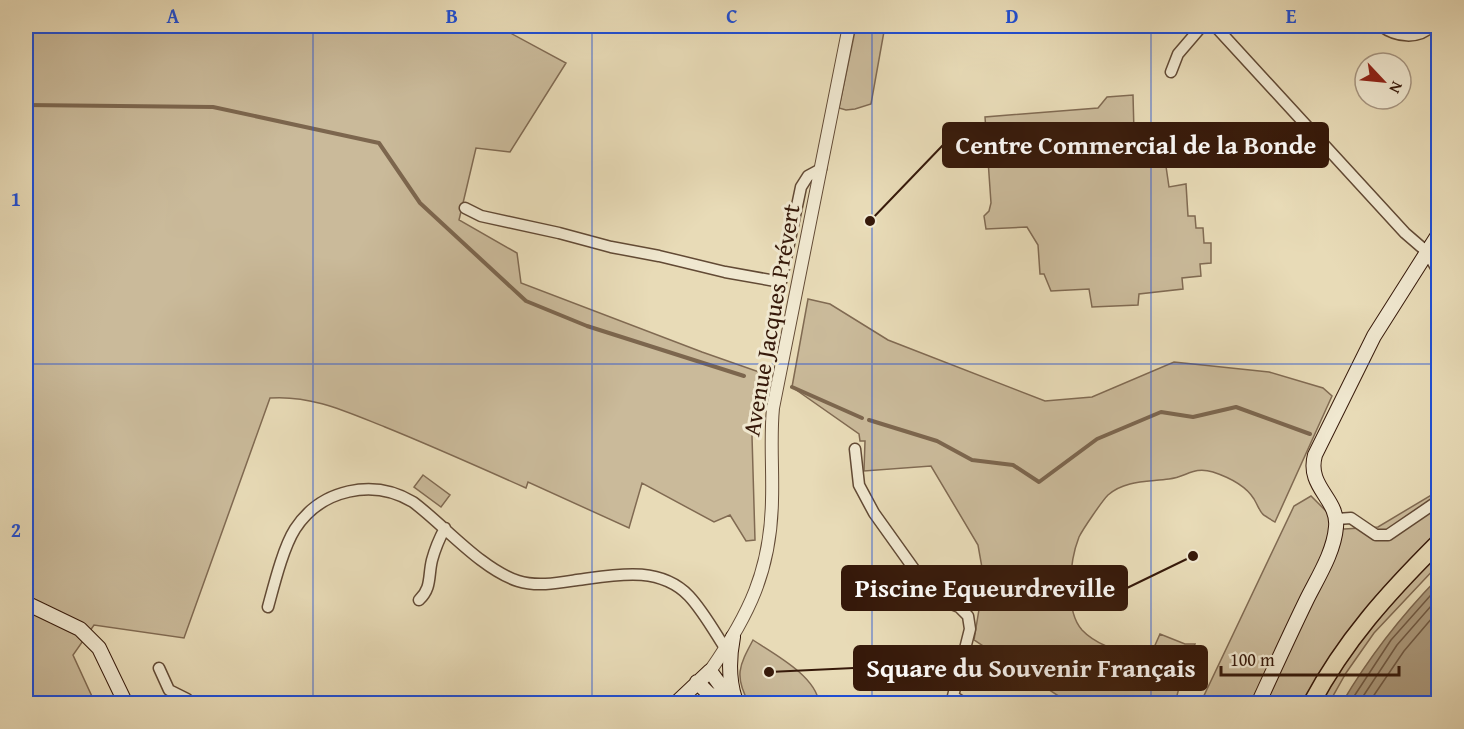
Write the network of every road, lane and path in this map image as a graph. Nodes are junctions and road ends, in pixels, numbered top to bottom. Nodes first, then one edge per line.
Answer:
1 (849, 26) edge
2 (1202, 26) edge
3 (1215, 26) edge
4 (1381, 26) edge
5 (1432, 26) edge
6 (1171, 72) dead end
7 (821, 169) junction
8 (465, 208) dead end
9 (1438, 235) edge
10 (1426, 252) junction
11 (1438, 271) edge
12 (855, 449) dead end
13 (1438, 501) edge
14 (1337, 519) junction
15 (445, 528) junction
16 (1438, 543) edge
17 (418, 600) dead end
18 (26, 603) edge
19 (268, 607) dead end
20 (729, 643) junction
21 (159, 668) dead end
22 (710, 671) junction
23 (697, 682) junction
24 (952, 700) edge
25 (126, 704) edge
26 (190, 704) edge
27 (675, 704) edge
28 (724, 704) edge
29 (735, 704) edge
30 (965, 704) edge
31 (1258, 704) edge
32 (1311, 704) edge

1 - 7 street, Avenue Jacques Prévert
2 - 6 street
3 - 10 street
4 - 5 street
7 - 8 street
7 - 20 street, Avenue Jacques Prévert
9 - 10 main road
10 - 11 street
10 - 14 main road
12 - 24 street
13 - 14 street
14 - 31 main road
15 - 17 street
15 - 19 street
15 - 20 street
16 - 32 main road
18 - 25 main road
20 - 22 street, Avenue Jacques Prévert
20 - 29 main road
21 - 26 street
22 - 23 main road, Avenue Jacques Prévert
22 - 29 main road
23 - 27 main road, Avenue Jacques Prévert
23 - 28 main road
24 - 30 street

